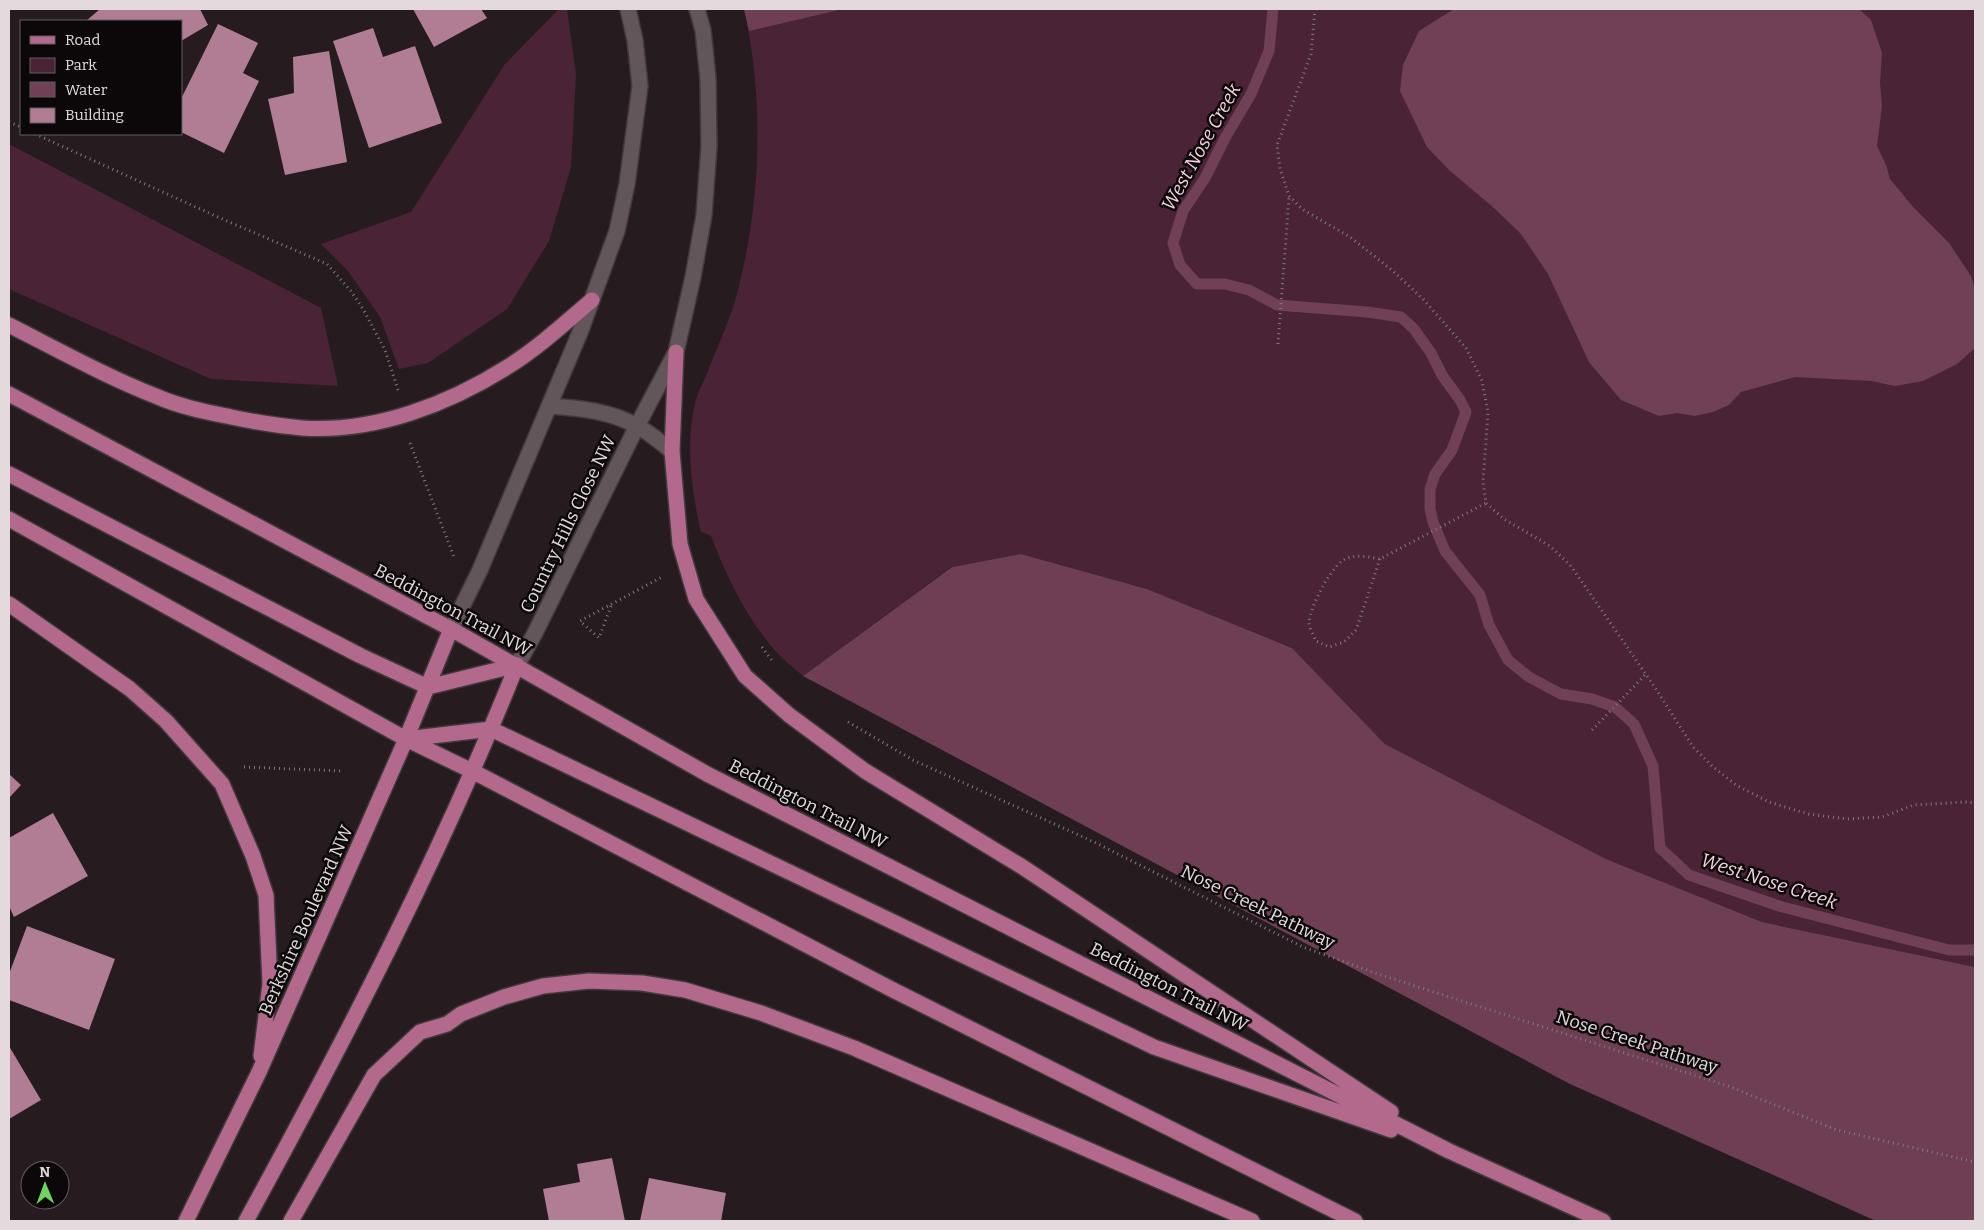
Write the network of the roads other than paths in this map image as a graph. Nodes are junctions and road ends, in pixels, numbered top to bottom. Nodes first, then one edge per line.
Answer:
1 (628, 9) edge
2 (697, 9) edge
3 (592, 300) junction
4 (9, 325) edge
5 (676, 352) junction
6 (9, 394) edge
7 (549, 406) junction
8 (637, 426) junction
9 (672, 451) junction
10 (9, 474) edge
11 (9, 519) edge
12 (9, 604) edge
13 (451, 629) junction
14 (516, 665) junction
15 (428, 687) junction
16 (491, 730) junction
17 (406, 739) junction
18 (472, 771) junction
19 (259, 1072) junction
20 (1449, 1150) junction
21 (186, 1221) edge
22 (246, 1221) edge
23 (291, 1221) edge
24 (1252, 1221) edge
25 (1355, 1221) edge
26 (1603, 1221) edge

1 - 3 street
2 - 5 street, Country Hills Close NW
3 - 4 main road
3 - 7 street
5 - 8 street, Country Hills Close NW
5 - 9 main road
6 - 13 main road, Beddington Trail NW
7 - 8 street, Country Hills Close NW
7 - 13 street
8 - 9 street, Country Hills Close NW
8 - 14 street, Country Hills Close NW
9 - 20 main road
10 - 15 main road
11 - 17 main road
12 - 19 main road
13 - 14 main road, Beddington Trail NW
13 - 15 main road, Berkshire Boulevard NW
14 - 15 main road
14 - 16 main road
14 - 20 main road, Beddington Trail NW
15 - 17 main road, Berkshire Boulevard NW
16 - 17 main road
16 - 18 main road
16 - 20 main road
17 - 18 main road
17 - 19 main road, Berkshire Boulevard NW
18 - 22 main road
18 - 25 main road
19 - 21 main road, Berkshire Boulevard NW
20 - 26 main road, Beddington Trail NW
23 - 24 main road

